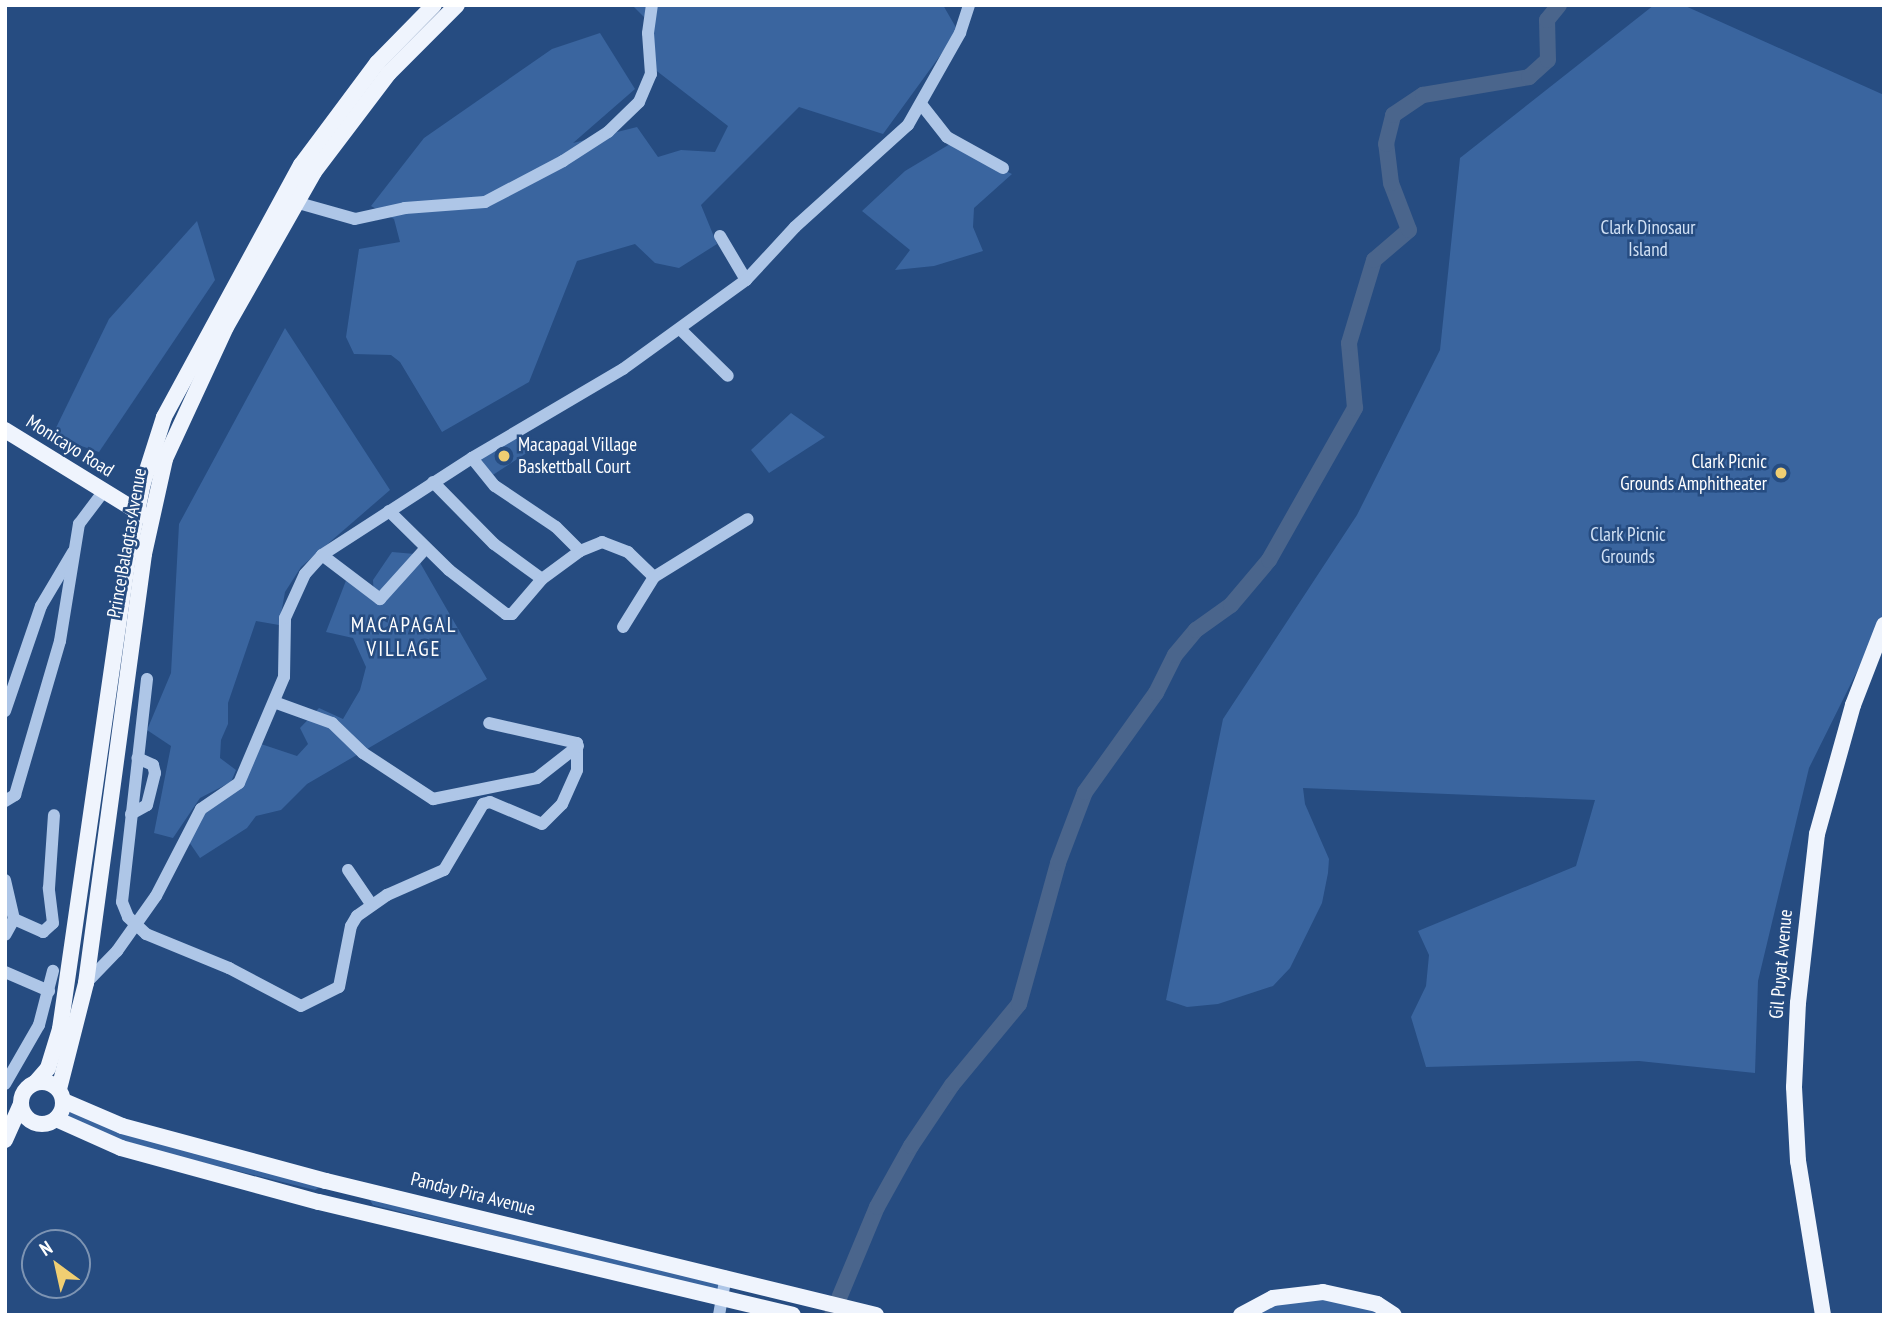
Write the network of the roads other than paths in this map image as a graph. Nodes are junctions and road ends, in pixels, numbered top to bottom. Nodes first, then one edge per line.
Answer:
1 (434, 5) edge
2 (457, 5) edge
3 (652, 5) edge
4 (969, 5) edge
5 (921, 104) junction
6 (1003, 168) dead end
7 (295, 202) junction
8 (720, 236) dead end
9 (746, 280) junction
10 (682, 331) junction
11 (729, 376) dead end
12 (5, 430) edge
13 (472, 458) junction
14 (433, 482) junction
15 (103, 492) junction
16 (389, 511) junction
17 (143, 515) junction
18 (748, 519) dead end
19 (75, 549) junction
20 (425, 549) junction
21 (580, 551) junction
22 (322, 555) junction
23 (654, 577) junction
24 (542, 579) junction
25 (1884, 625) edge
26 (623, 626) dead end
27 (147, 679) dead end
28 (274, 702) junction
29 (5, 711) edge
30 (489, 723) dead end
31 (578, 746) junction
32 (137, 758) junction
33 (5, 801) edge
34 (131, 814) junction
35 (54, 815) dead end
36 (348, 870) dead end
37 (5, 880) edge
38 (371, 904) junction
39 (14, 919) junction
40 (136, 927) junction
41 (5, 935) edge
42 (53, 971) dead end
43 (5, 972) edge
44 (86, 983) junction
45 (49, 991) junction
46 (36, 1082) junction
47 (5, 1084) edge
48 (62, 1095) junction
49 (21, 1104) junction
50 (56, 1119) junction
51 (37, 1123) junction
52 (6, 1140) edge
53 (326, 1181) junction
54 (319, 1202) junction
55 (731, 1278) junction
56 (723, 1307) edge
57 (788, 1314) edge
58 (872, 1314) edge
59 (1241, 1315) edge
60 (1394, 1315) edge
61 (1823, 1315) edge

1 - 17 main road, Prince Balagtas Avenue
2 - 7 main road, Prince Balagtas Avenue
3 - 7 street
4 - 5 street
5 - 6 street
5 - 9 street
7 - 17 main road, Prince Balagtas Avenue
8 - 9 street
9 - 10 street
10 - 11 street
10 - 13 street
12 - 15 main road, Monicayo Road
13 - 14 street
13 - 21 street
14 - 16 street
14 - 24 street
15 - 17 main road, Monicayo Road
15 - 19 street
16 - 20 street
16 - 22 street
17 - 44 main road, Prince Balagtas Avenue
17 - 46 main road, Prince Balagtas Avenue
18 - 23 street
19 - 29 street
19 - 33 street
20 - 22 street
20 - 24 street
21 - 23 street
21 - 24 street
22 - 28 street
23 - 26 street
25 - 61 main road, Gil Puyat Avenue
27 - 32 street
28 - 31 street
28 - 40 street
30 - 31 street
31 - 38 street
32 - 34 street
32 - 34 street
34 - 40 street
35 - 39 street
36 - 38 street
37 - 39 street
38 - 40 street
39 - 41 street
40 - 44 street
42 - 45 street
43 - 45 street
44 - 48 main road, Prince Balagtas Avenue
45 - 47 street
46 - 48 main road
46 - 49 main road
48 - 50 main road
48 - 53 main road, Panday Pira Avenue
49 - 51 main road
49 - 52 main road
50 - 51 main road
50 - 54 main road
51 - 52 main road
53 - 54 main road
53 - 55 main road, Panday Pira Avenue
54 - 56 main road
55 - 56 street
55 - 58 main road, Panday Pira Avenue
56 - 57 main road
59 - 60 main road

